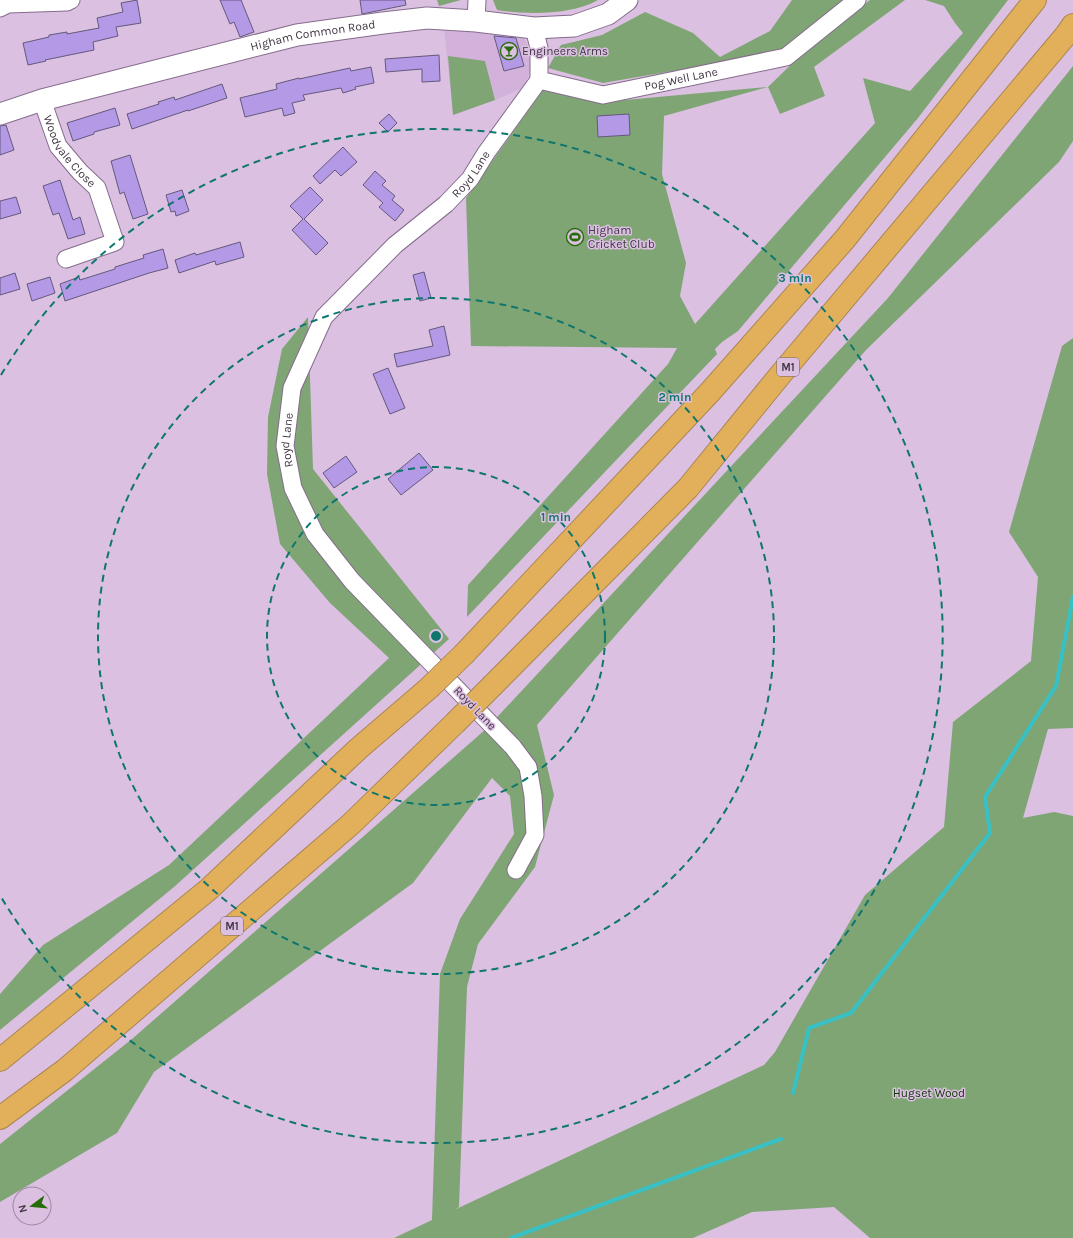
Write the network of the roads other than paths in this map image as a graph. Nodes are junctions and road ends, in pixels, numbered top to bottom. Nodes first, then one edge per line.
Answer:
1 (71, 0) edge
2 (477, 0) edge
3 (627, 0) edge
4 (857, 0) edge
5 (1033, 4) edge
6 (0, 8) edge
7 (476, 21) junction
8 (534, 28) junction
9 (1070, 30) edge
10 (539, 80) junction
11 (42, 100) junction
12 (0, 114) edge
13 (66, 259) dead end
14 (516, 870) dead end
15 (0, 1060) edge
16 (0, 1118) edge

1 - 6 street
2 - 7 street
3 - 8 street, Higham Common Road
4 - 10 street, Pog Well Lane
5 - 15 highway, bridge
7 - 8 street, Higham Common Road
7 - 11 street, Higham Common Road
8 - 10 street
9 - 16 highway, M1, bridge
10 - 14 street, Royd Lane
11 - 12 street, Higham Common Road
11 - 13 street, Woodvale Close

